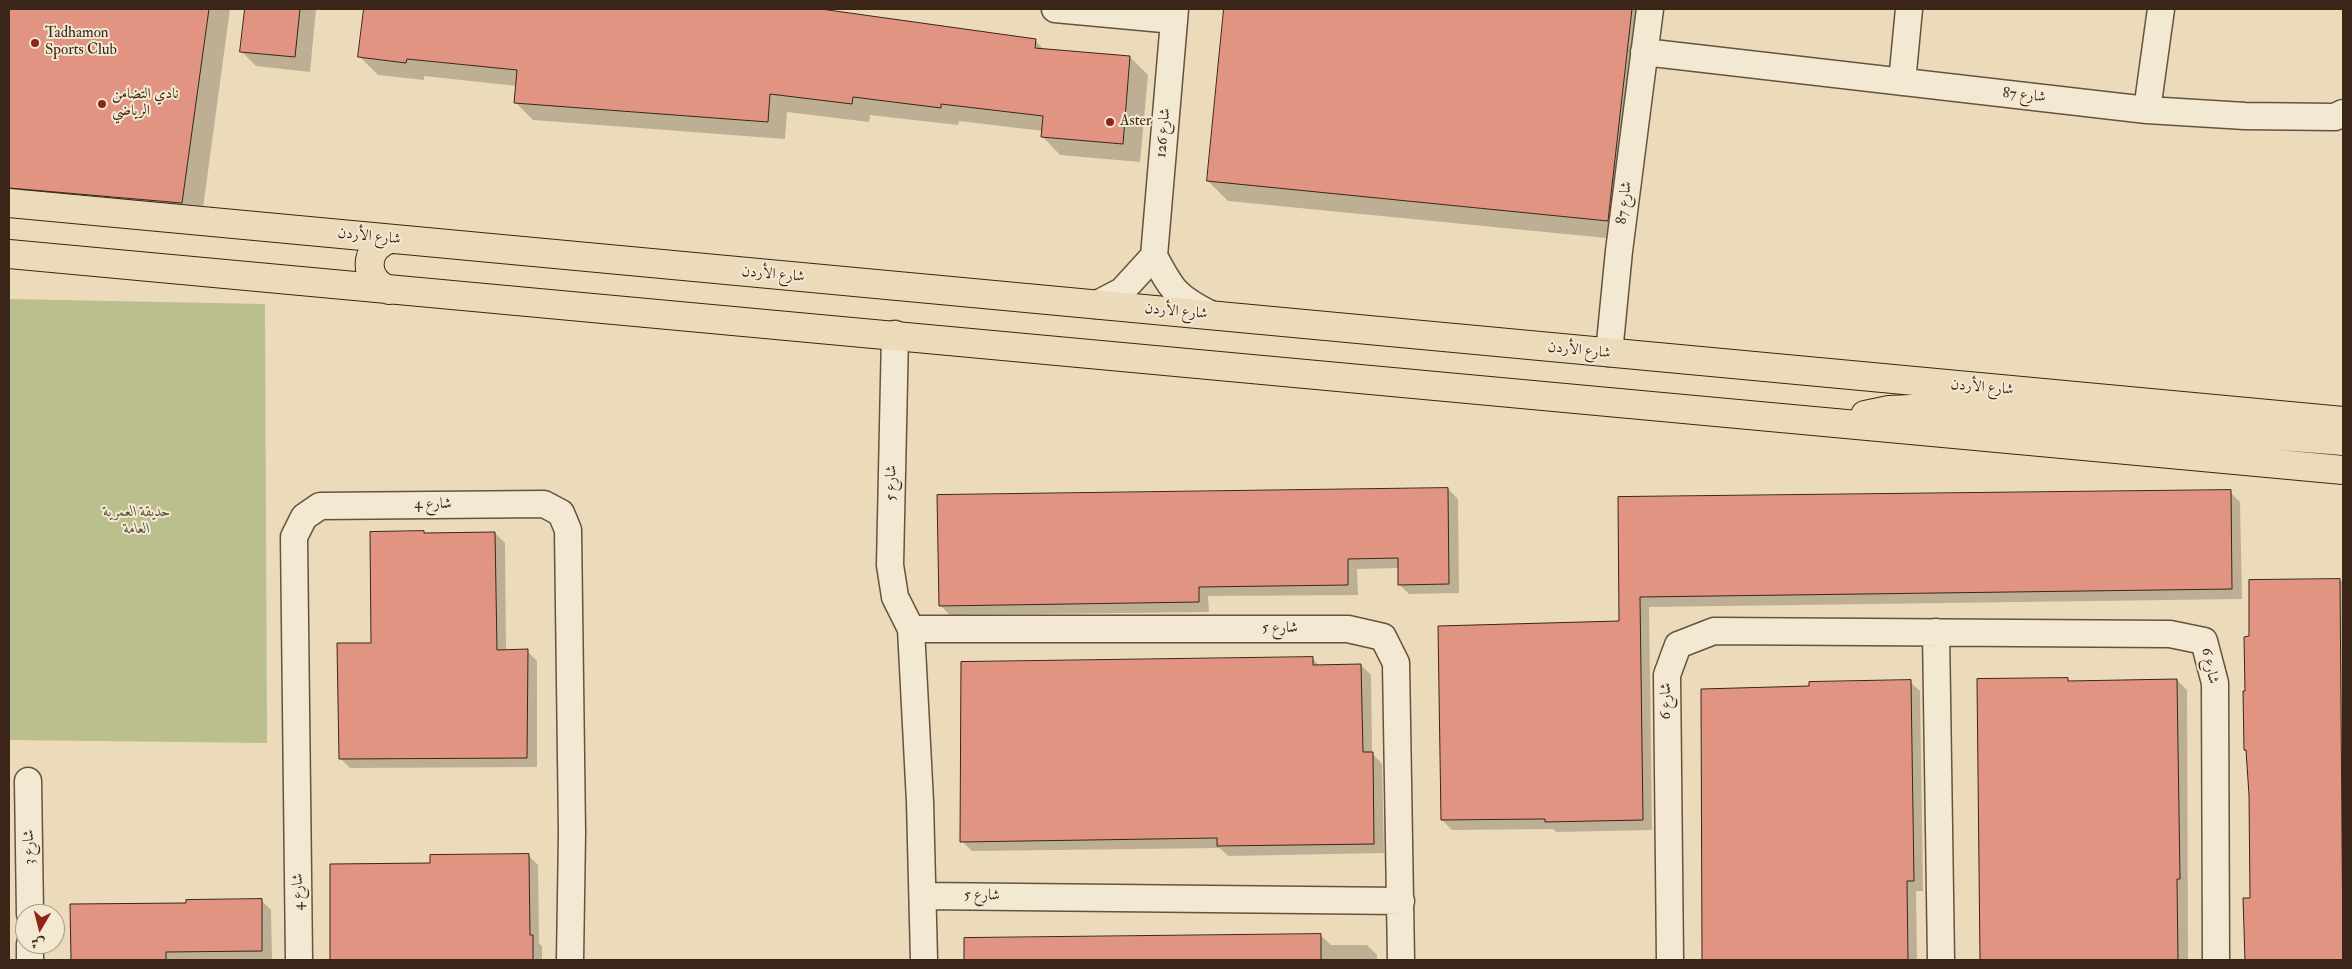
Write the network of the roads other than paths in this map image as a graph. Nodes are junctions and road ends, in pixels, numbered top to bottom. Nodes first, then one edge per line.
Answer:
1 (1055, 9) edge
2 (1650, 9) edge
3 (1909, 9) edge
4 (2160, 9) edge
5 (1174, 14) edge
6 (1644, 52) junction
7 (1902, 82) junction
8 (2147, 110) junction
9 (2341, 117) edge
10 (9, 203) edge
11 (390, 240) junction
12 (9, 254) edge
13 (1154, 256) junction
14 (389, 290) junction
15 (1095, 305) junction
16 (1210, 314) junction
17 (895, 334) junction
18 (1609, 354) junction
19 (2343, 421) edge
20 (1842, 423) junction
21 (2343, 441) edge
22 (2343, 470) edge
23 (911, 629) junction
24 (1936, 632) junction
25 (28, 781) dead end
26 (924, 896) junction
27 (1401, 901) junction
28 (30, 904) edge
29 (299, 960) edge
30 (570, 960) edge
31 (924, 960) edge
32 (1401, 960) edge
33 (1670, 960) edge
34 (1941, 960) edge
35 (2216, 960) edge

1 - 5 street
2 - 6 street, شارع 87
3 - 7 street
4 - 8 street
5 - 13 street, شارع 126
6 - 7 street, شارع 87
6 - 18 street, شارع 87
7 - 8 street, شارع 87
8 - 9 street, شارع 87
10 - 11 main road, شارع الأردن
11 - 14 main road
11 - 15 main road, شارع الأردن
12 - 14 main road
13 - 15 street
13 - 16 street
14 - 17 main road
15 - 16 main road, شارع الأردن
16 - 18 main road, شارع الأردن
17 - 20 main road
17 - 23 street, شارع 5
18 - 19 main road, شارع الأردن
20 - 21 main road
20 - 22 main road
23 - 26 street, شارع 5
23 - 27 street, شارع 5
24 - 33 street, شارع 6
24 - 34 street
24 - 35 street, شارع 6
25 - 28 street, شارع 3
26 - 27 street, شارع 5
26 - 31 street, شارع 5
27 - 32 street, شارع 5
29 - 30 street, شارع 4

